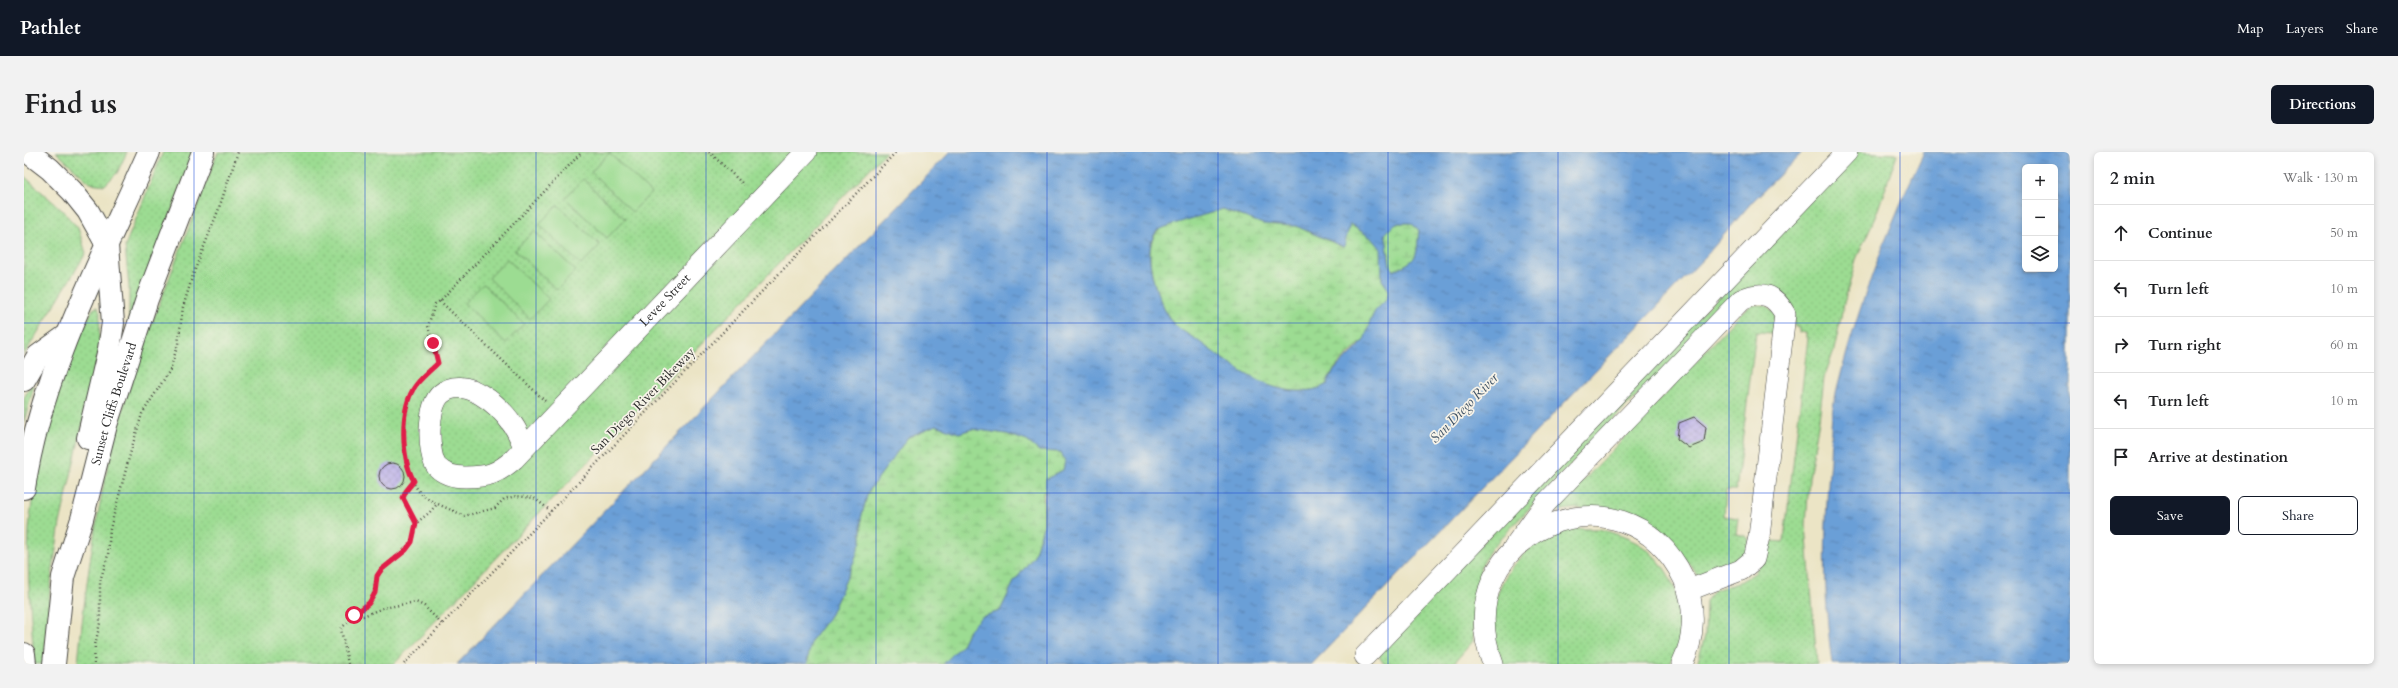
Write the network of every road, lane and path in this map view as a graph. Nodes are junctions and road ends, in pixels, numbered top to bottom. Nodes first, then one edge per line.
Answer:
1 (28, 152) edge
2 (149, 152) edge
3 (203, 152) edge
4 (238, 152) edge
5 (582, 152) edge
6 (709, 152) edge
7 (806, 152) edge
8 (896, 152) edge
9 (1847, 152) edge
10 (744, 186) dead end
11 (107, 245) junction
12 (440, 301) junction
13 (66, 336) junction
14 (24, 380) edge
15 (557, 412) junction
16 (524, 447) junction
17 (414, 481) junction
18 (24, 488) edge
19 (438, 503) junction
20 (551, 511) junction
21 (416, 523) junction
22 (1514, 547) junction
23 (63, 577) junction
24 (1689, 590) junction
25 (354, 615) junction
26 (442, 624) junction
27 (24, 654) edge
28 (1365, 656) dead end
29 (25, 664) edge
30 (54, 664) edge
31 (94, 664) edge
32 (348, 664) edge
33 (404, 664) edge
34 (1492, 664) edge
35 (1682, 664) edge

1 - 11 main road
2 - 11 main road
3 - 23 main road, Sunset Cliffs Boulevard
4 - 31 path
5 - 12 path
6 - 10 path
7 - 15 street, Levee Street
8 - 20 path, San Diego River Bikeway
9 - 28 street
11 - 13 main road
11 - 23 main road
12 - 15 path
12 - 17 path
13 - 14 main road
13 - 18 main road
15 - 16 street, Levee Street
16 - 16 street, Levee Street
17 - 19 path
17 - 21 path
19 - 20 path
19 - 21 path
20 - 26 path, San Diego River Bikeway
21 - 25 path
22 - 24 street
22 - 24 street
22 - 34 street
23 - 30 main road, Sunset Cliffs Boulevard
24 - 35 street
25 - 26 path
25 - 32 path
26 - 33 path, San Diego River Bikeway
27 - 29 main road

